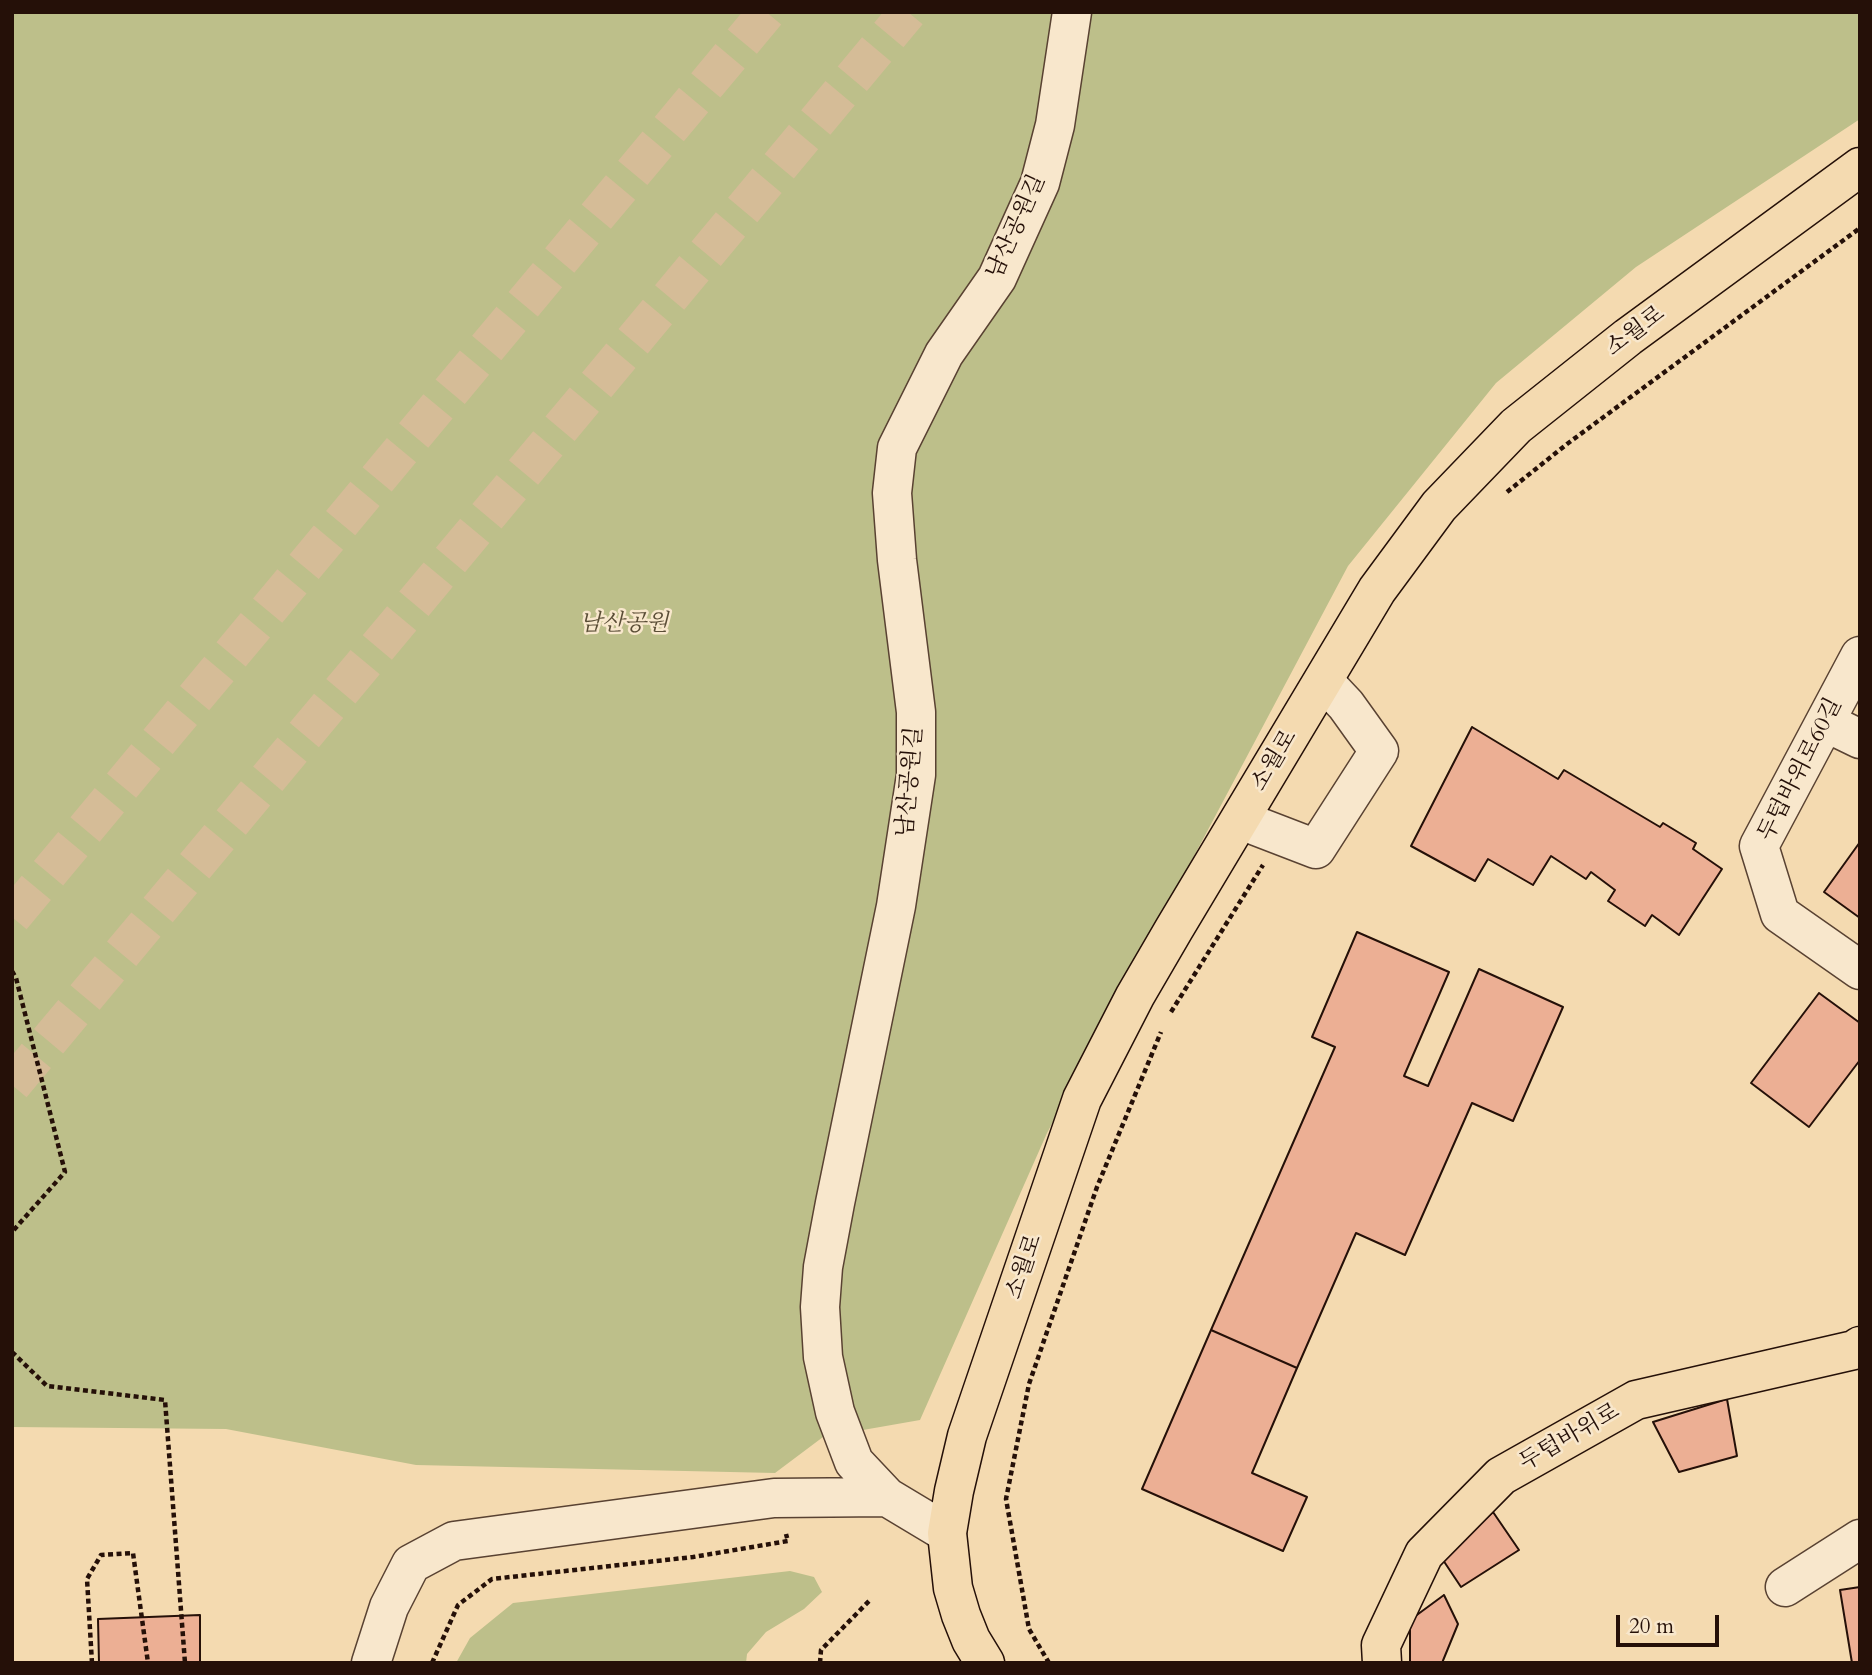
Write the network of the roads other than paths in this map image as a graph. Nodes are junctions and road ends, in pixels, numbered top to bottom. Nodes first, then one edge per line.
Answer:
1 (1072, 12) edge
2 (1860, 167) edge
3 (1860, 182) edge
4 (1860, 656) edge
5 (1330, 688) junction
6 (1825, 722) junction
7 (1860, 739) edge
8 (1251, 824) junction
9 (1860, 970) edge
10 (1860, 1346) edge
11 (887, 1497) junction
12 (947, 1534) junction
13 (1860, 1539) edge
14 (1785, 1587) dead end
15 (371, 1663) edge
16 (985, 1663) edge
17 (1002, 1663) edge
18 (1382, 1663) edge

1 - 11 street, 남산공원길
2 - 12 main road, 소월로
3 - 5 main road, 소월로
4 - 6 street, 두텁바위로60길
5 - 8 main road, 소월로
5 - 8 street
6 - 7 street
6 - 9 street, 두텁바위로60길
8 - 12 main road, 소월로
10 - 18 main road, 두텁바위로
11 - 12 street, 남산공원길
11 - 15 street
12 - 16 main road, 소월로
12 - 17 main road, 소월로
13 - 14 street

